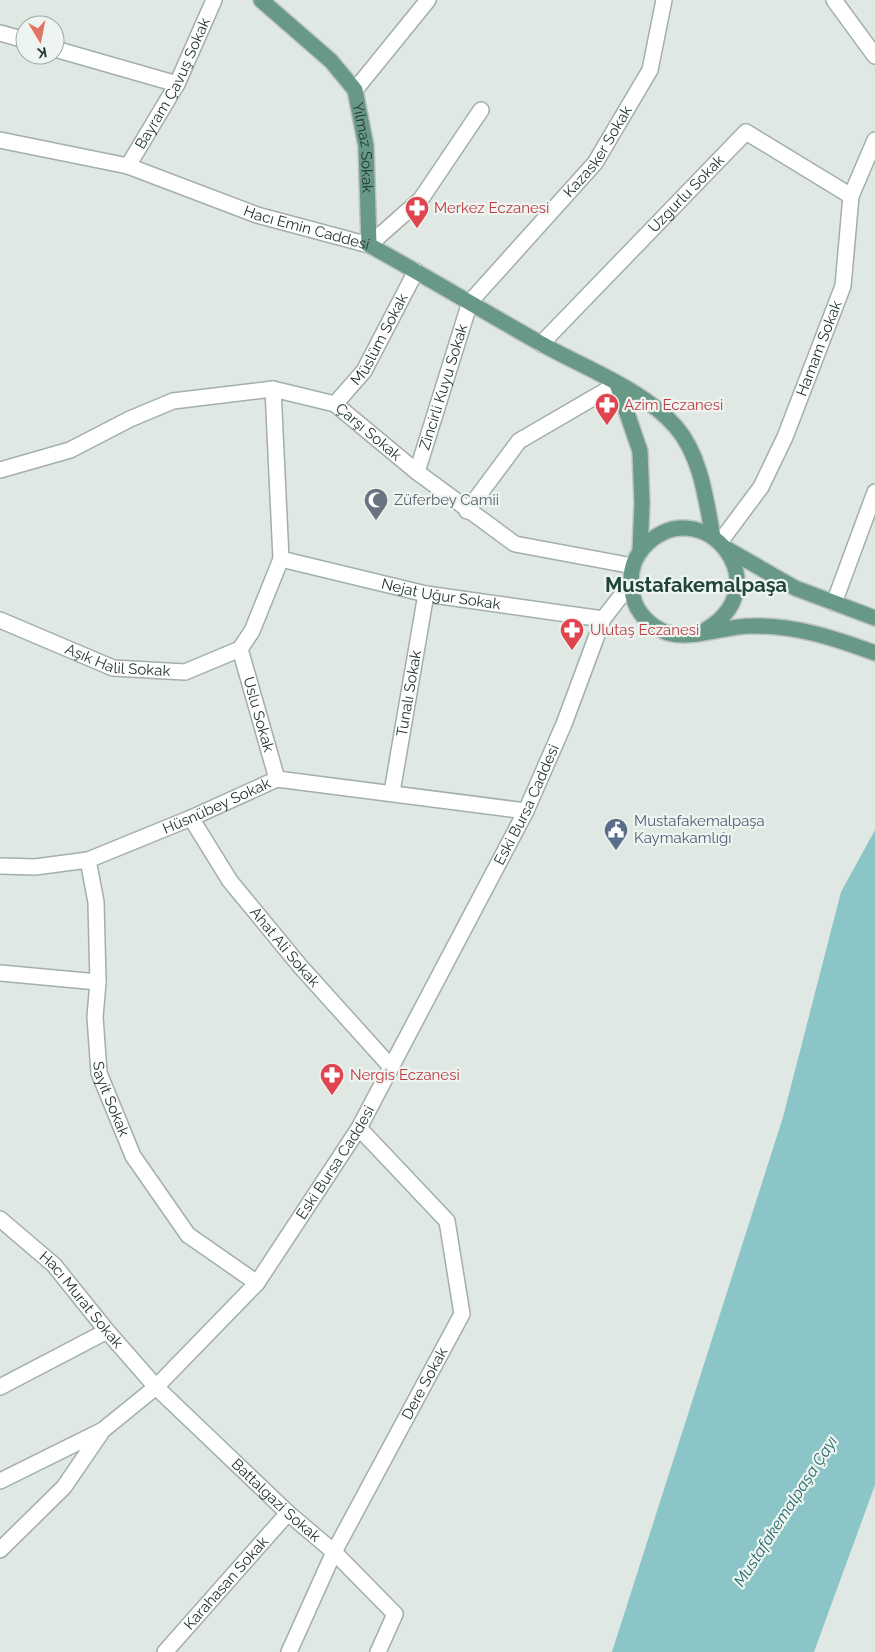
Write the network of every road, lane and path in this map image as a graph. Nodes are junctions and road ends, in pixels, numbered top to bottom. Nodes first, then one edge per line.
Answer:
1 (214, 0) edge
2 (261, 0) edge
3 (428, 0) edge
4 (664, 0) edge
5 (834, 0) edge
6 (0, 33) edge
7 (15, 37) edge
8 (65, 52) edge
9 (875, 56) edge
10 (177, 84) junction
11 (355, 90) junction
12 (481, 110) dead end
13 (0, 140) edge
14 (875, 140) edge
15 (128, 166) junction
16 (851, 196) junction
17 (369, 245) junction
18 (416, 271) junction
19 (470, 302) junction
20 (541, 344) junction
21 (617, 384) junction
22 (273, 389) junction
23 (335, 404) junction
24 (0, 470) edge
25 (417, 472) junction
26 (875, 492) edge
27 (467, 511) junction
28 (720, 542) junction
29 (640, 552) junction
30 (281, 559) junction
31 (633, 566) junction
32 (630, 583) junction
33 (426, 594) junction
34 (834, 603) junction
35 (875, 618) edge
36 (603, 619) junction
37 (0, 620) edge
38 (700, 633) junction
39 (240, 649) junction
40 (875, 653) edge
41 (277, 779) junction
42 (392, 792) junction
43 (526, 811) junction
44 (191, 818) junction
45 (88, 860) junction
46 (0, 866) edge
47 (0, 973) edge
48 (98, 982) junction
49 (391, 1067) junction
50 (359, 1128) junction
51 (0, 1219) edge
52 (257, 1283) junction
53 (107, 1331) junction
54 (0, 1387) edge
55 (156, 1387) junction
56 (103, 1430) junction
57 (0, 1481) edge
58 (288, 1513) junction
59 (0, 1550) edge
60 (334, 1552) junction
61 (165, 1652) edge
62 (289, 1652) edge
63 (378, 1652) edge

1 - 10 street, Bayram Çavuş Sokak
2 - 11 main road, Yılmaz Sokak
3 - 11 street
4 - 19 street, Kazasker Sokak
5 - 9 street
6 - 7 street
8 - 10 street
10 - 15 street, Bayram Çavuş Sokak
11 - 17 main road, Yılmaz Sokak
12 - 17 street
13 - 15 street, Hacı Emin Caddesi
14 - 16 street, Hamam Sokak
15 - 17 street, Hacı Emin Caddesi
16 - 20 street, Uzgurlu Sokak
16 - 28 street, Hamam Sokak
17 - 18 main road, Hacı Emin Caddesi
18 - 19 main road, Hacı Emin Caddesi
18 - 23 street, Müslüm Sokak
19 - 20 main road, Hacı Emin Caddesi
19 - 25 street, Zincirli Kuyu Sokak
20 - 21 main road, Hacı Emin Caddesi
21 - 27 street
21 - 28 main road, Hacı Emin Caddesi
21 - 29 main road
22 - 23 street, Çarşı Sokak
22 - 24 street, Çarşı Sokak
22 - 30 street
23 - 25 street, Çarşı Sokak
25 - 27 street, Çarşı Sokak
26 - 34 street
27 - 31 street, Çarşı Sokak
28 - 29 main road
28 - 34 main road
28 - 38 main road
29 - 31 main road
30 - 33 street, Nejat Uğur Sokak
30 - 39 street
31 - 32 main road
32 - 36 street, Eski Bursa Caddesi
32 - 38 main road
33 - 36 street, Nejat Uğur Sokak
33 - 42 street, Tunalı Sokak
34 - 35 main road
36 - 43 street, Eski Bursa Caddesi
37 - 39 street, Aşık Halil Sokak
38 - 40 main road
39 - 41 street, Uslu Sokak
41 - 42 street, Hüsnübey Sokak
41 - 44 street, Hüsnübey Sokak
42 - 43 street, Hüsnübey Sokak
43 - 49 street, Eski Bursa Caddesi
44 - 45 street, Hüsnübey Sokak
44 - 49 street, Ahat Ali Sokak
45 - 46 street, Hüsnübey Sokak
45 - 48 street, Sayit Sokak
47 - 48 street
48 - 52 street, Sayit Sokak
49 - 50 street, Eski Bursa Caddesi
50 - 52 street, Eski Bursa Caddesi
50 - 60 street, Dere Sokak
51 - 53 street, Hacı Murat Sokak
52 - 55 street, Eski Bursa Caddesi
53 - 54 street
53 - 55 street, Hacı Murat Sokak
55 - 56 street, Eski Bursa Caddesi
55 - 58 street, Battalgazi Sokak
56 - 57 street, Eski Bursa Caddesi
56 - 59 street
58 - 60 street, Battalgazi Sokak
58 - 61 street, Karahasan Sokak
60 - 62 street, Dere Sokak
60 - 63 street, Battalgazi Sokak

